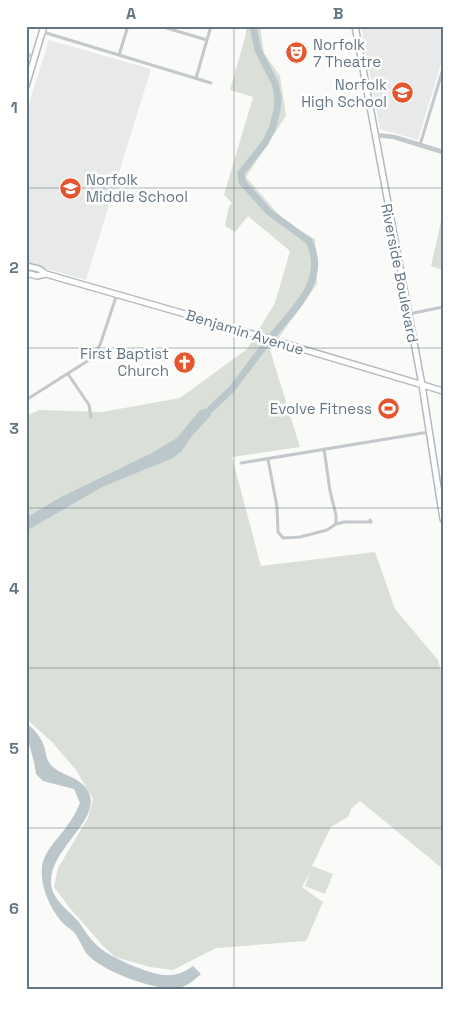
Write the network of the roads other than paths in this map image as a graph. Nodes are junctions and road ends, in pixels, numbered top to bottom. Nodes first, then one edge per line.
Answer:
1 (128, 26) edge
2 (160, 26) edge
3 (211, 26) edge
4 (355, 26) edge
5 (43, 29) edge
6 (207, 40) junction
7 (26, 54) edge
8 (119, 55) junction
9 (35, 57) junction
10 (443, 69) edge
11 (196, 78) junction
12 (211, 83) dead end
13 (26, 86) edge
14 (376, 135) junction
15 (420, 145) junction
16 (443, 152) edge
17 (26, 266) edge
18 (26, 273) edge
19 (46, 274) junction
20 (117, 294) junction
21 (443, 307) edge
22 (408, 314) junction
23 (68, 374) junction
24 (422, 386) junction
25 (443, 391) edge
26 (26, 400) edge
27 (91, 417) dead end
28 (429, 432) junction
29 (324, 449) junction
30 (268, 459) junction
31 (240, 463) dead end
32 (443, 479) edge
33 (436, 480) junction
34 (370, 520) dead end
35 (443, 520) edge
36 (336, 524) junction

1 - 8 street
2 - 6 street
3 - 6 street
4 - 14 main road, Riverside Boulevard
5 - 8 street
5 - 9 main road
6 - 11 street
7 - 9 street
8 - 11 street
9 - 13 main road
10 - 15 street
11 - 12 street
14 - 15 street
14 - 22 main road, Riverside Boulevard
15 - 16 street
17 - 19 main road, Benjamin Avenue
18 - 19 main road, Benjamin Avenue
19 - 20 main road, Benjamin Avenue
20 - 23 street
20 - 24 main road, Benjamin Avenue
21 - 22 street
22 - 24 main road, Riverside Boulevard
23 - 26 street
23 - 27 street
24 - 25 main road, Benjamin Avenue
24 - 28 main road, Riverside Boulevard
28 - 29 street
28 - 33 main road, Riverside Boulevard
29 - 30 street
29 - 36 street
30 - 31 street
30 - 36 street
32 - 33 street
33 - 35 main road, Riverside Boulevard
34 - 36 street

